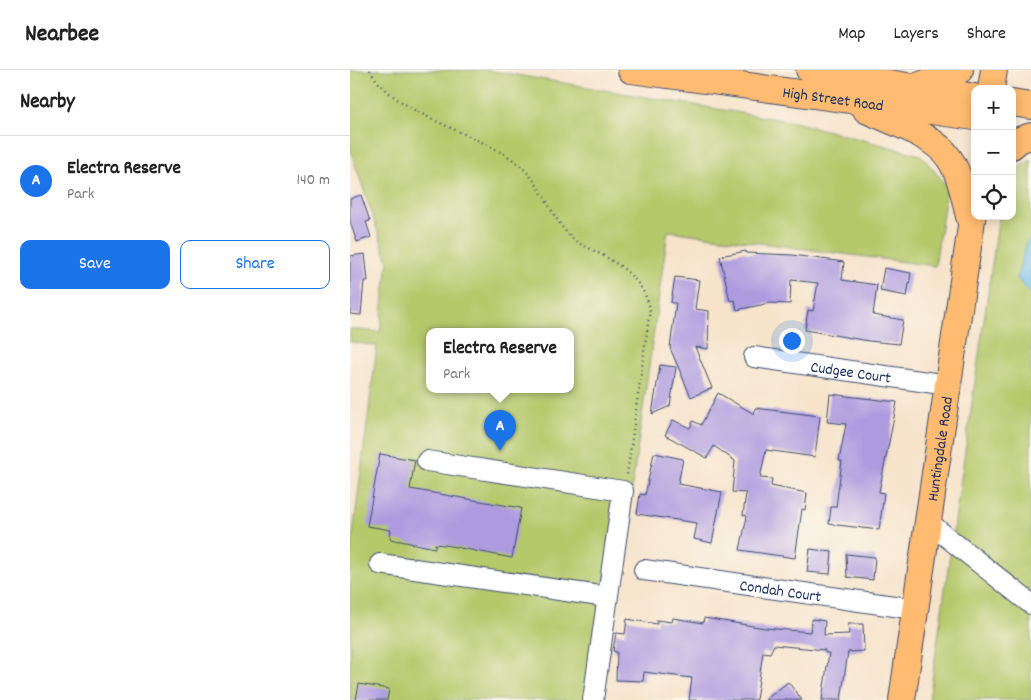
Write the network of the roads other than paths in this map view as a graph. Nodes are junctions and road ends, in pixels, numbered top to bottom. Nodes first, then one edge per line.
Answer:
1 (631, 70) edge
2 (809, 70) edge
3 (960, 70) edge
4 (994, 70) edge
5 (992, 85) edge
6 (912, 88) junction
7 (971, 96) edge
8 (843, 100) junction
9 (1016, 104) edge
10 (1031, 106) edge
11 (971, 116) edge
12 (1016, 122) edge
13 (1031, 124) edge
14 (1031, 136) edge
15 (1016, 143) edge
16 (971, 207) edge
17 (972, 220) edge
18 (754, 357) dead end
19 (948, 385) junction
20 (427, 461) dead end
21 (928, 522) junction
22 (380, 564) dead end
23 (644, 570) dead end
24 (608, 598) junction
25 (1031, 604) edge
26 (915, 609) junction
27 (593, 700) edge
28 (902, 700) edge

1 - 8 main road, High Street Road
2 - 6 main road, High Street Road
3 - 6 main road
4 - 5 main road
6 - 7 main road, High Street Road
8 - 11 main road, High Street Road
8 - 16 main road
9 - 10 main road
12 - 13 main road
14 - 15 main road
17 - 19 main road, Huntingdale Road
18 - 19 street, Cudgee Court
19 - 21 main road, Huntingdale Road
20 - 24 street
21 - 25 street
21 - 26 main road, Huntingdale Road
22 - 24 street
23 - 26 street, Condah Court
24 - 27 street
26 - 28 main road, Huntingdale Road

